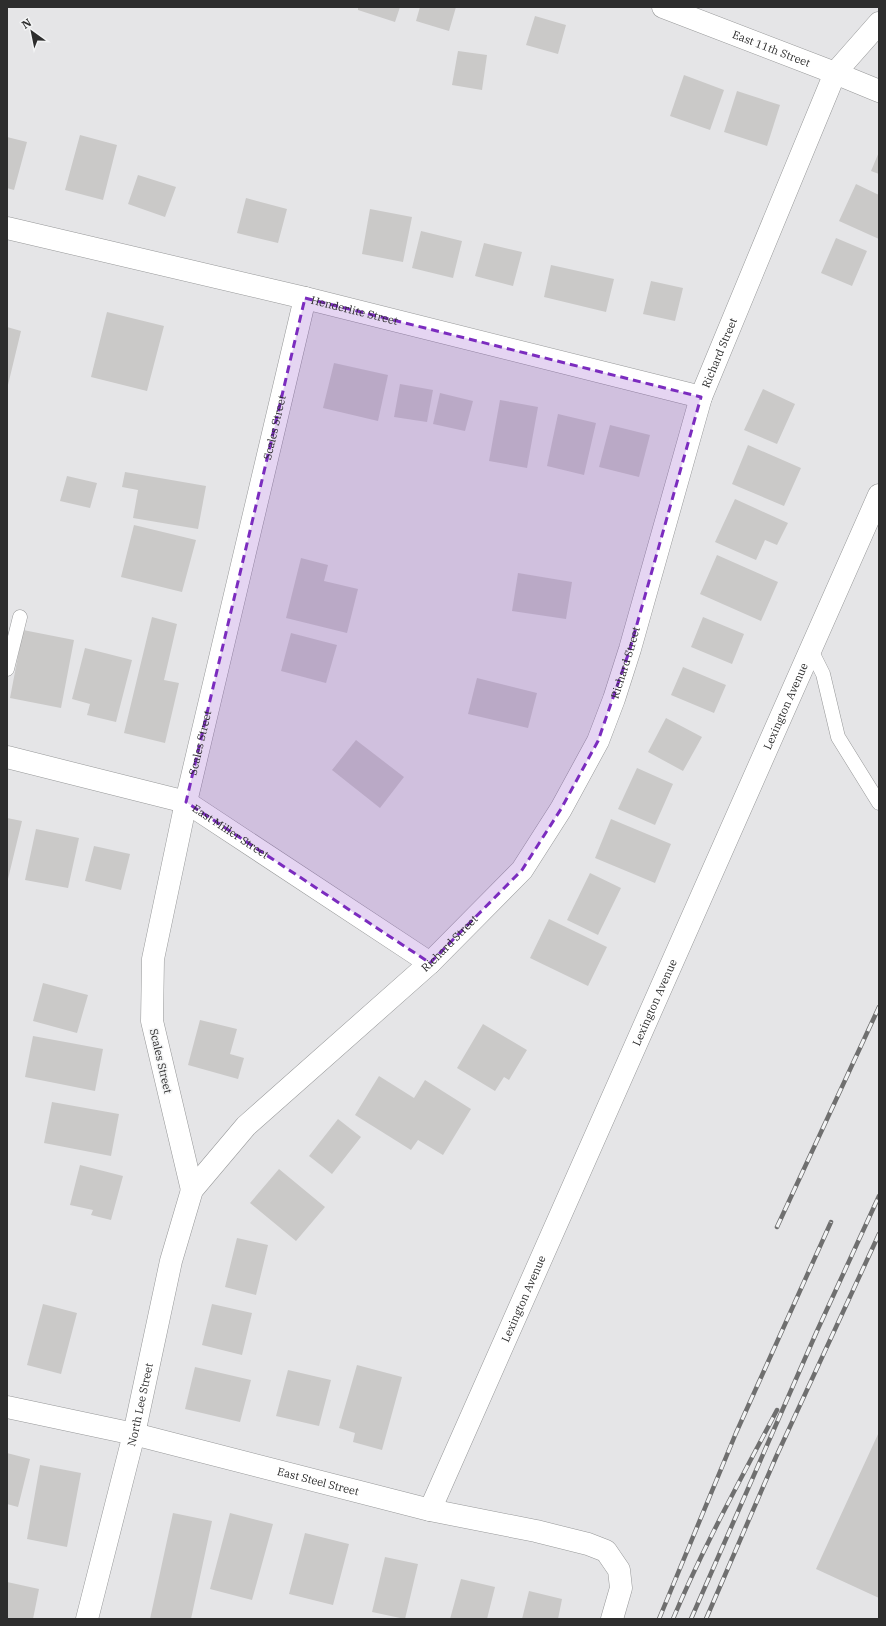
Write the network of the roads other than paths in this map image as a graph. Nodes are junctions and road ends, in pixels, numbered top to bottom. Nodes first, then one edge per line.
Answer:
1 (663, 7) edge
2 (879, 23) edge
3 (835, 73) junction
4 (879, 91) edge
5 (7, 228) edge
6 (305, 298) junction
7 (701, 397) junction
8 (879, 495) edge
9 (20, 617) dead end
10 (811, 650) junction
11 (7, 669) edge
12 (7, 758) edge
13 (186, 802) junction
14 (879, 803) edge
15 (430, 963) junction
16 (192, 1190) junction
17 (7, 1407) edge
18 (134, 1434) junction
19 (430, 1510) junction
20 (87, 1619) edge
21 (612, 1619) edge

1 - 3 street, East 11th Street
2 - 3 street, Richard Street
3 - 4 street, East 11th Street
3 - 7 street, Richard Street
5 - 6 street, Henderlite Street
6 - 7 street, Henderlite Street
6 - 13 street, Scales Street
7 - 15 street, Richard Street
8 - 10 street, Lexington Avenue
9 - 11 lane
10 - 14 lane
10 - 19 street, Lexington Avenue
12 - 13 street, East Miller Street
13 - 15 street, East Miller Street
13 - 16 street, Scales Street
15 - 16 street, Richard Street
16 - 18 street, North Lee Street
17 - 18 street, East Steel Street
18 - 19 street, East Steel Street
18 - 20 street, North Lee Street
19 - 21 street, East Steel Street

